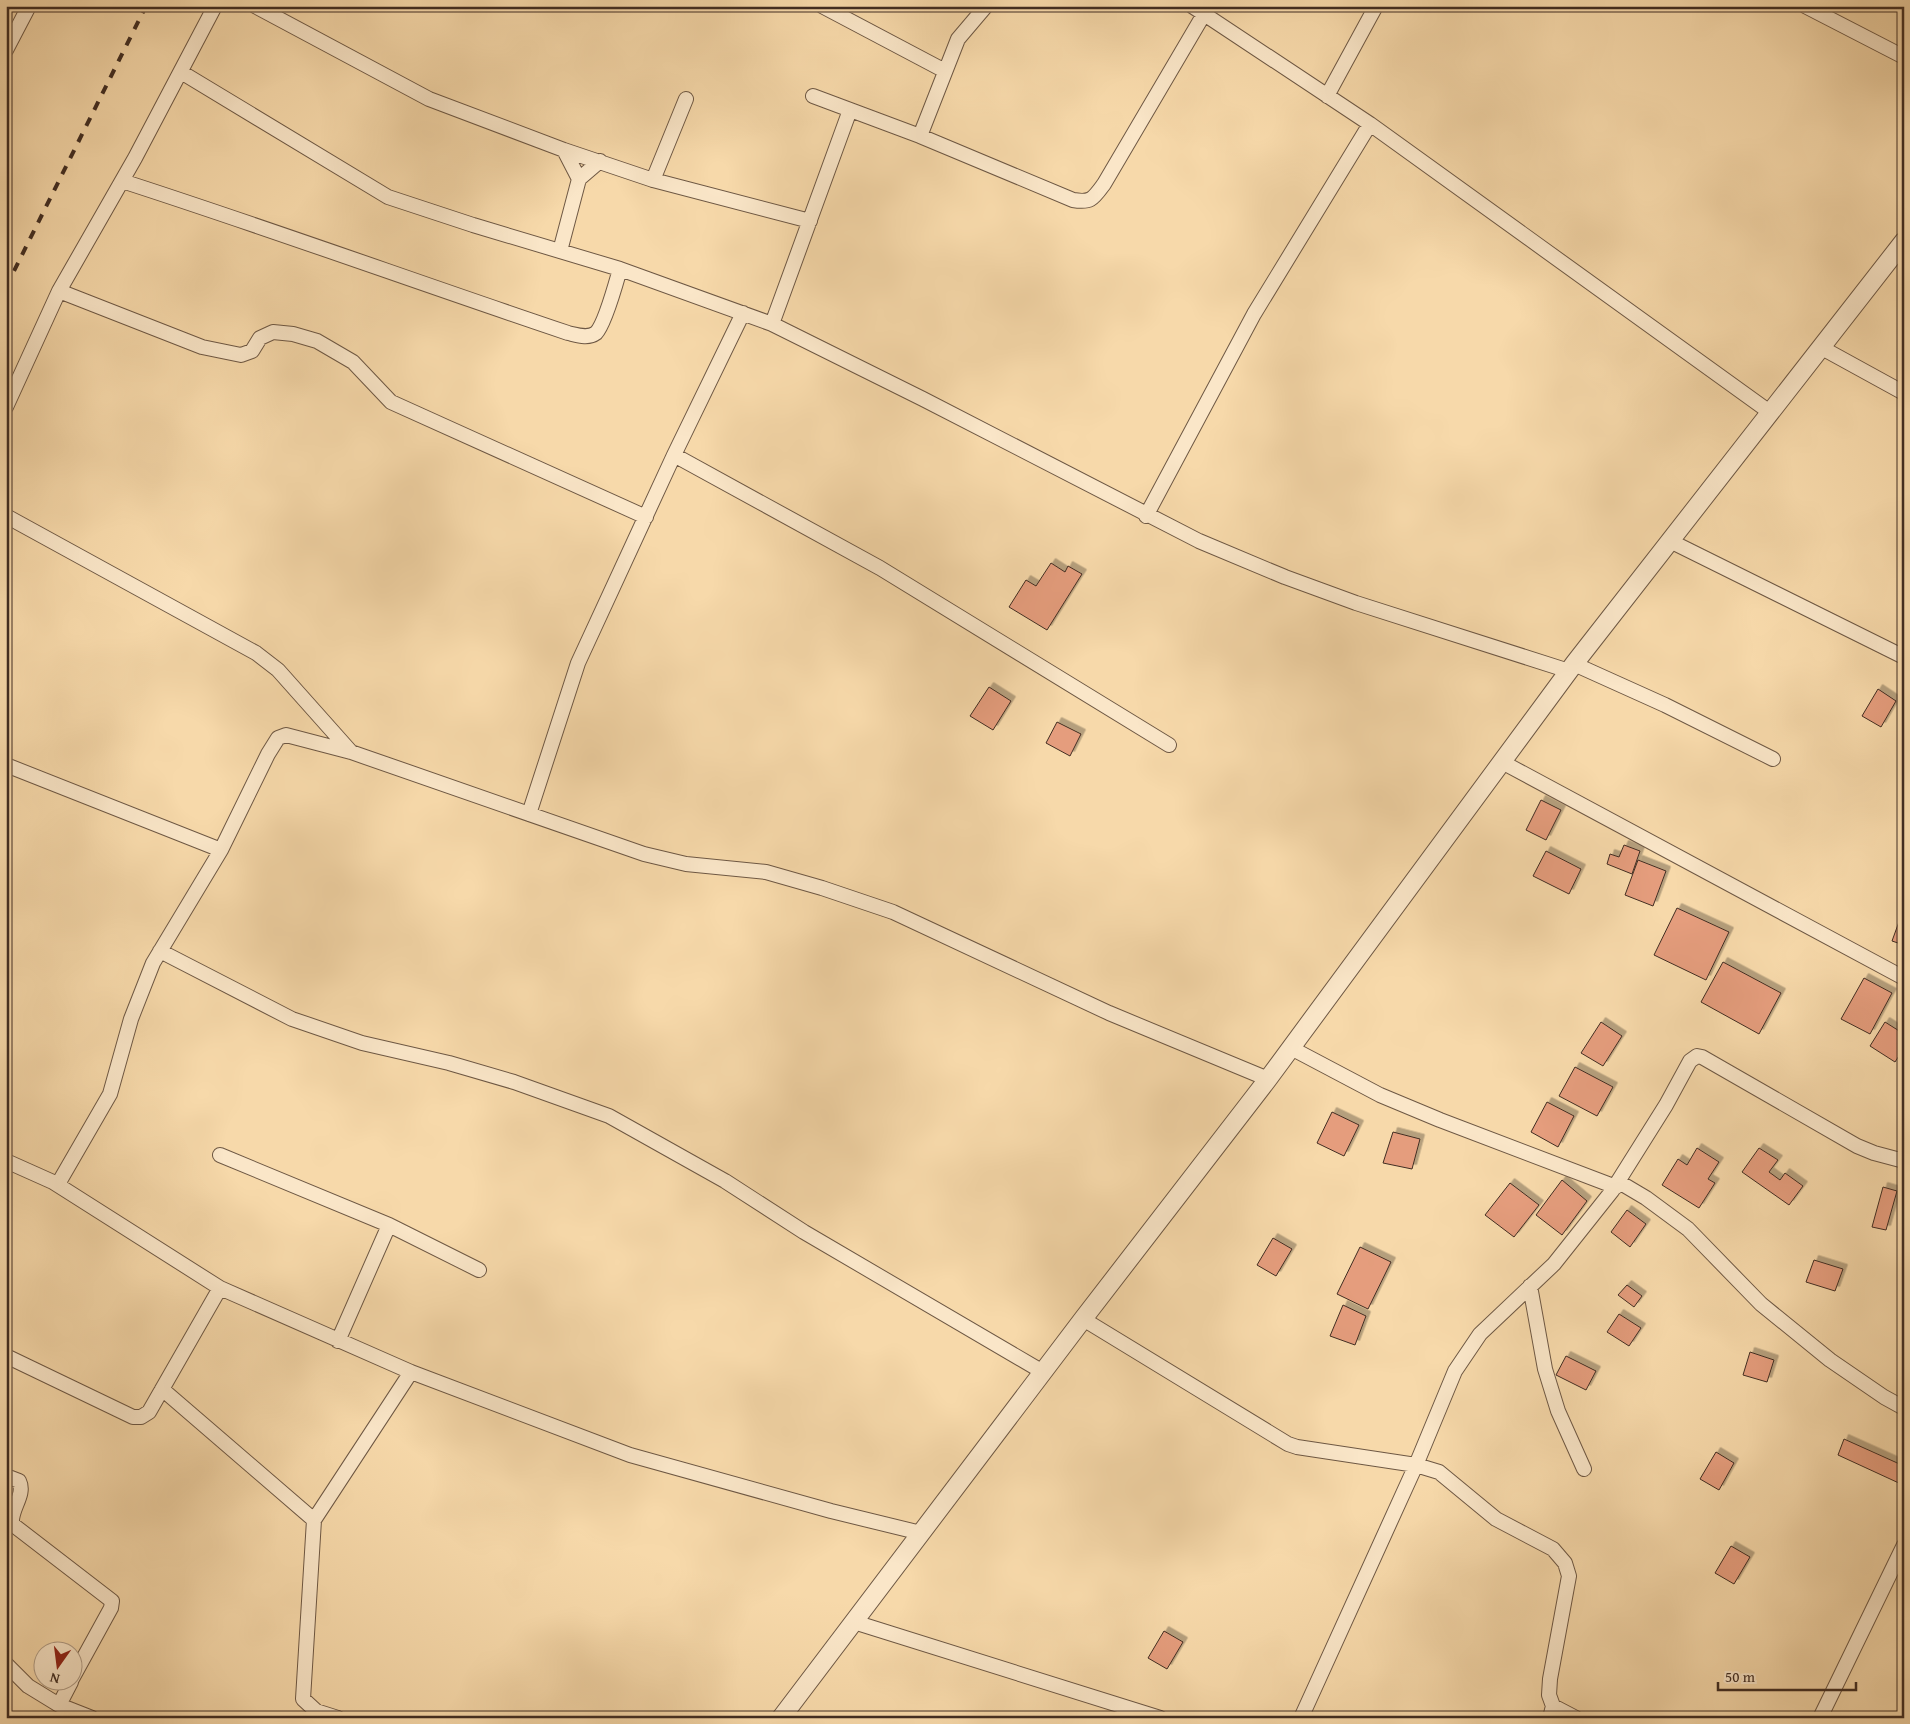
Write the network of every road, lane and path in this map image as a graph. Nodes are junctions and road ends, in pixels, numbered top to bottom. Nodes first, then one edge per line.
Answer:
1 (28, 6) edge
2 (216, 6) edge
3 (255, 6) edge
4 (822, 6) edge
5 (986, 6) edge
6 (1376, 6) edge
7 (1805, 6) edge
8 (1198, 10) edge
9 (6, 50) edge
10 (1904, 57) edge
11 (945, 71) junction
12 (181, 72) junction
13 (813, 96) dead end
14 (1327, 96) junction
15 (686, 99) dead end
16 (850, 110) junction
17 (1370, 124) junction
18 (920, 136) junction
19 (564, 150) junction
20 (600, 161) junction
21 (579, 179) junction
22 (653, 180) junction
23 (122, 181) junction
24 (810, 221) junction
25 (1904, 241) edge
26 (560, 251) junction
27 (620, 269) junction
28 (59, 291) junction
29 (743, 313) junction
30 (772, 324) junction
31 (1822, 348) junction
32 (1904, 393) edge
33 (6, 407) edge
34 (1771, 413) junction
35 (674, 455) junction
36 (6, 516) edge
37 (1146, 516) junction
38 (646, 517) junction
39 (1670, 542) junction
40 (1904, 656) edge
41 (1571, 668) junction
42 (1169, 745) dead end
43 (351, 752) junction
44 (1772, 759) dead end
45 (1502, 762) junction
46 (6, 765) edge
47 (529, 814) junction
48 (221, 850) junction
49 (160, 951) junction
50 (1904, 978) edge
51 (1291, 1048) junction
52 (1268, 1079) junction
53 (220, 1155) dead end
54 (6, 1161) edge
55 (1904, 1161) edge
56 (58, 1184) junction
57 (1617, 1184) junction
58 (389, 1225) junction
59 (479, 1270) dead end
60 (1530, 1286) junction
61 (220, 1288) junction
62 (1083, 1319) junction
63 (338, 1341) junction
64 (6, 1356) edge
65 (411, 1372) junction
66 (1043, 1372) junction
67 (162, 1389) junction
68 (1904, 1408) edge
69 (1416, 1465) junction
70 (1584, 1469) dead end
71 (6, 1476) edge
72 (314, 1520) junction
73 (921, 1533) junction
74 (1904, 1545) edge
75 (854, 1622) junction
76 (82, 1662) edge
77 (6, 1664) edge
78 (66, 1692) edge
79 (59, 1705) junction
80 (1552, 1712) edge
81 (92, 1718) edge
82 (338, 1718) edge
83 (781, 1718) edge
84 (1160, 1718) edge
85 (1301, 1718) edge
86 (1576, 1718) edge
87 (1820, 1718) edge

1 - 9 street
2 - 12 street
3 - 19 street
4 - 11 street
5 - 11 street
6 - 14 street
7 - 10 street
8 - 14 street
8 - 18 street
11 - 18 street
12 - 23 street
12 - 26 street
13 - 16 street
14 - 17 street
15 - 22 street
16 - 18 street
16 - 24 street
17 - 34 street
17 - 37 street
19 - 20 street
19 - 21 street
20 - 21 street
20 - 22 street
21 - 26 street
22 - 24 street
23 - 27 street
23 - 28 street
24 - 30 street
25 - 31 street
26 - 27 street
27 - 29 street
28 - 33 street
28 - 38 street
29 - 30 street
29 - 35 street
30 - 37 street
31 - 32 street
31 - 34 street
34 - 39 street
35 - 38 street
35 - 42 street
36 - 43 street
37 - 41 street
38 - 47 street
39 - 40 street
39 - 41 street
41 - 44 street
41 - 45 street
43 - 47 street
43 - 48 street
45 - 50 street
45 - 51 street
46 - 48 street
47 - 52 street
48 - 49 street
49 - 56 street
49 - 66 street
51 - 52 street
51 - 57 street
52 - 62 street
53 - 58 street
54 - 56 street
55 - 57 street
56 - 61 street
57 - 60 street
57 - 68 street
58 - 59 street
58 - 63 street
60 - 69 street
60 - 70 street
61 - 63 street
61 - 67 street
62 - 66 street
62 - 69 street
63 - 65 street
64 - 67 street
65 - 72 street
65 - 73 street
66 - 73 street
67 - 72 street
69 - 80 street
69 - 85 street
71 - 76 street
72 - 82 street
73 - 75 street
74 - 87 street
75 - 83 street
75 - 84 street
77 - 79 street
78 - 79 street
79 - 81 street
80 - 86 street

